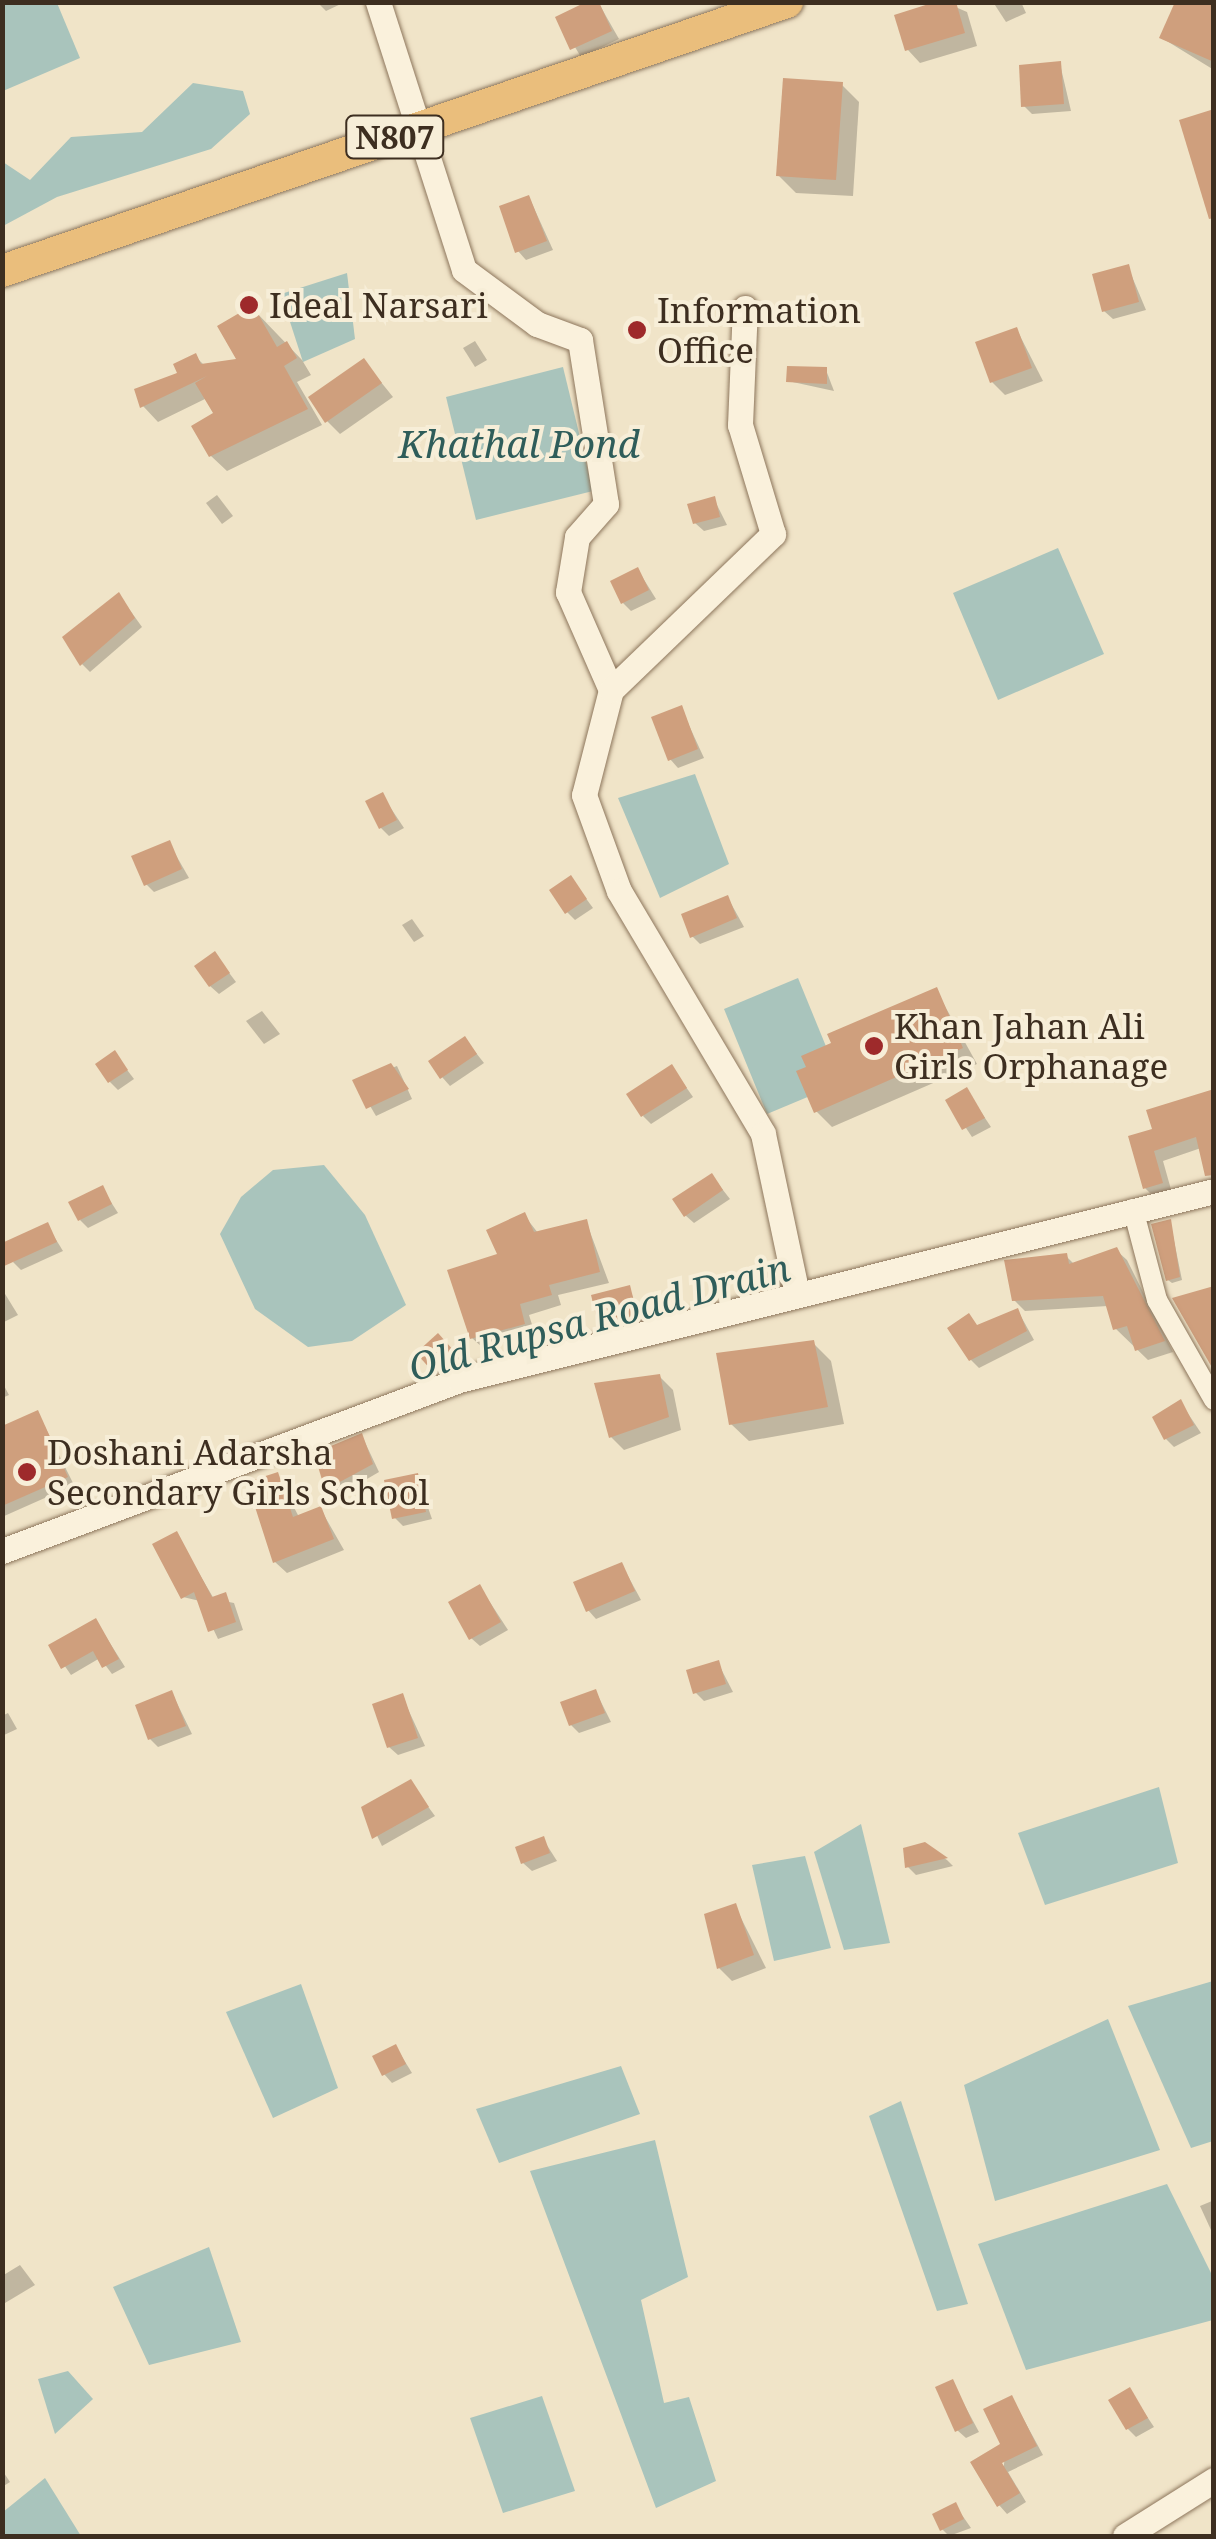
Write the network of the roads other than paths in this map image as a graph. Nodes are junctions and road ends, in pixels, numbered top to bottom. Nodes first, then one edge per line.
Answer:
1 (378, 2) edge
2 (787, 2) edge
3 (425, 126) junction
4 (2, 271) edge
5 (745, 308) dead end
6 (611, 690) junction
7 (1214, 1190) edge
8 (1133, 1209) junction
9 (797, 1294) junction
10 (1214, 1400) edge
11 (2, 1552) edge
12 (1214, 2480) edge
13 (1124, 2536) edge

1 - 3 street
2 - 3 highway, N807
3 - 4 highway, N807
3 - 6 street
5 - 6 street
6 - 9 street
7 - 8 street
8 - 9 street
8 - 10 street
9 - 11 street
12 - 13 street

